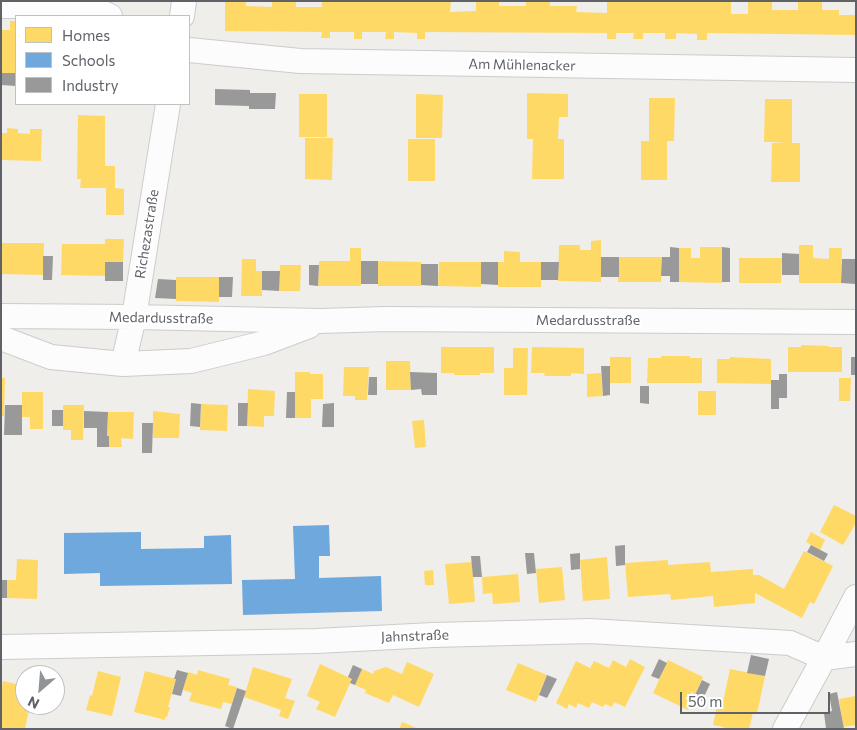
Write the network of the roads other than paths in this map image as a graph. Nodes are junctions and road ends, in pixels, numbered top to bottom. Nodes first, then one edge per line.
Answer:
1 (184, 1) edge
2 (88, 4) edge
3 (1, 6) edge
4 (108, 15) edge
5 (182, 15) edge
6 (190, 50) edge
7 (856, 70) edge
8 (168, 105) edge
9 (1, 316) edge
10 (134, 317) junction
11 (320, 321) junction
12 (856, 322) edge
13 (1, 338) edge
14 (123, 364) junction
15 (856, 597) edge
16 (1, 647) edge
17 (856, 654) edge
18 (824, 658) junction
19 (785, 729) edge

1 - 5 street
2 - 3 street
2 - 4 street
6 - 7 street, Am Mühlenacker
8 - 10 street, Richezastraße
9 - 10 street, Medardusstraße
10 - 11 street, Medardusstraße
10 - 14 street, Richezastraße
11 - 12 street, Medardusstraße
11 - 14 street, Medardusstraße
13 - 14 street, Medardusstraße
15 - 18 street
16 - 18 street, Jahnstraße
17 - 18 street
18 - 19 street

